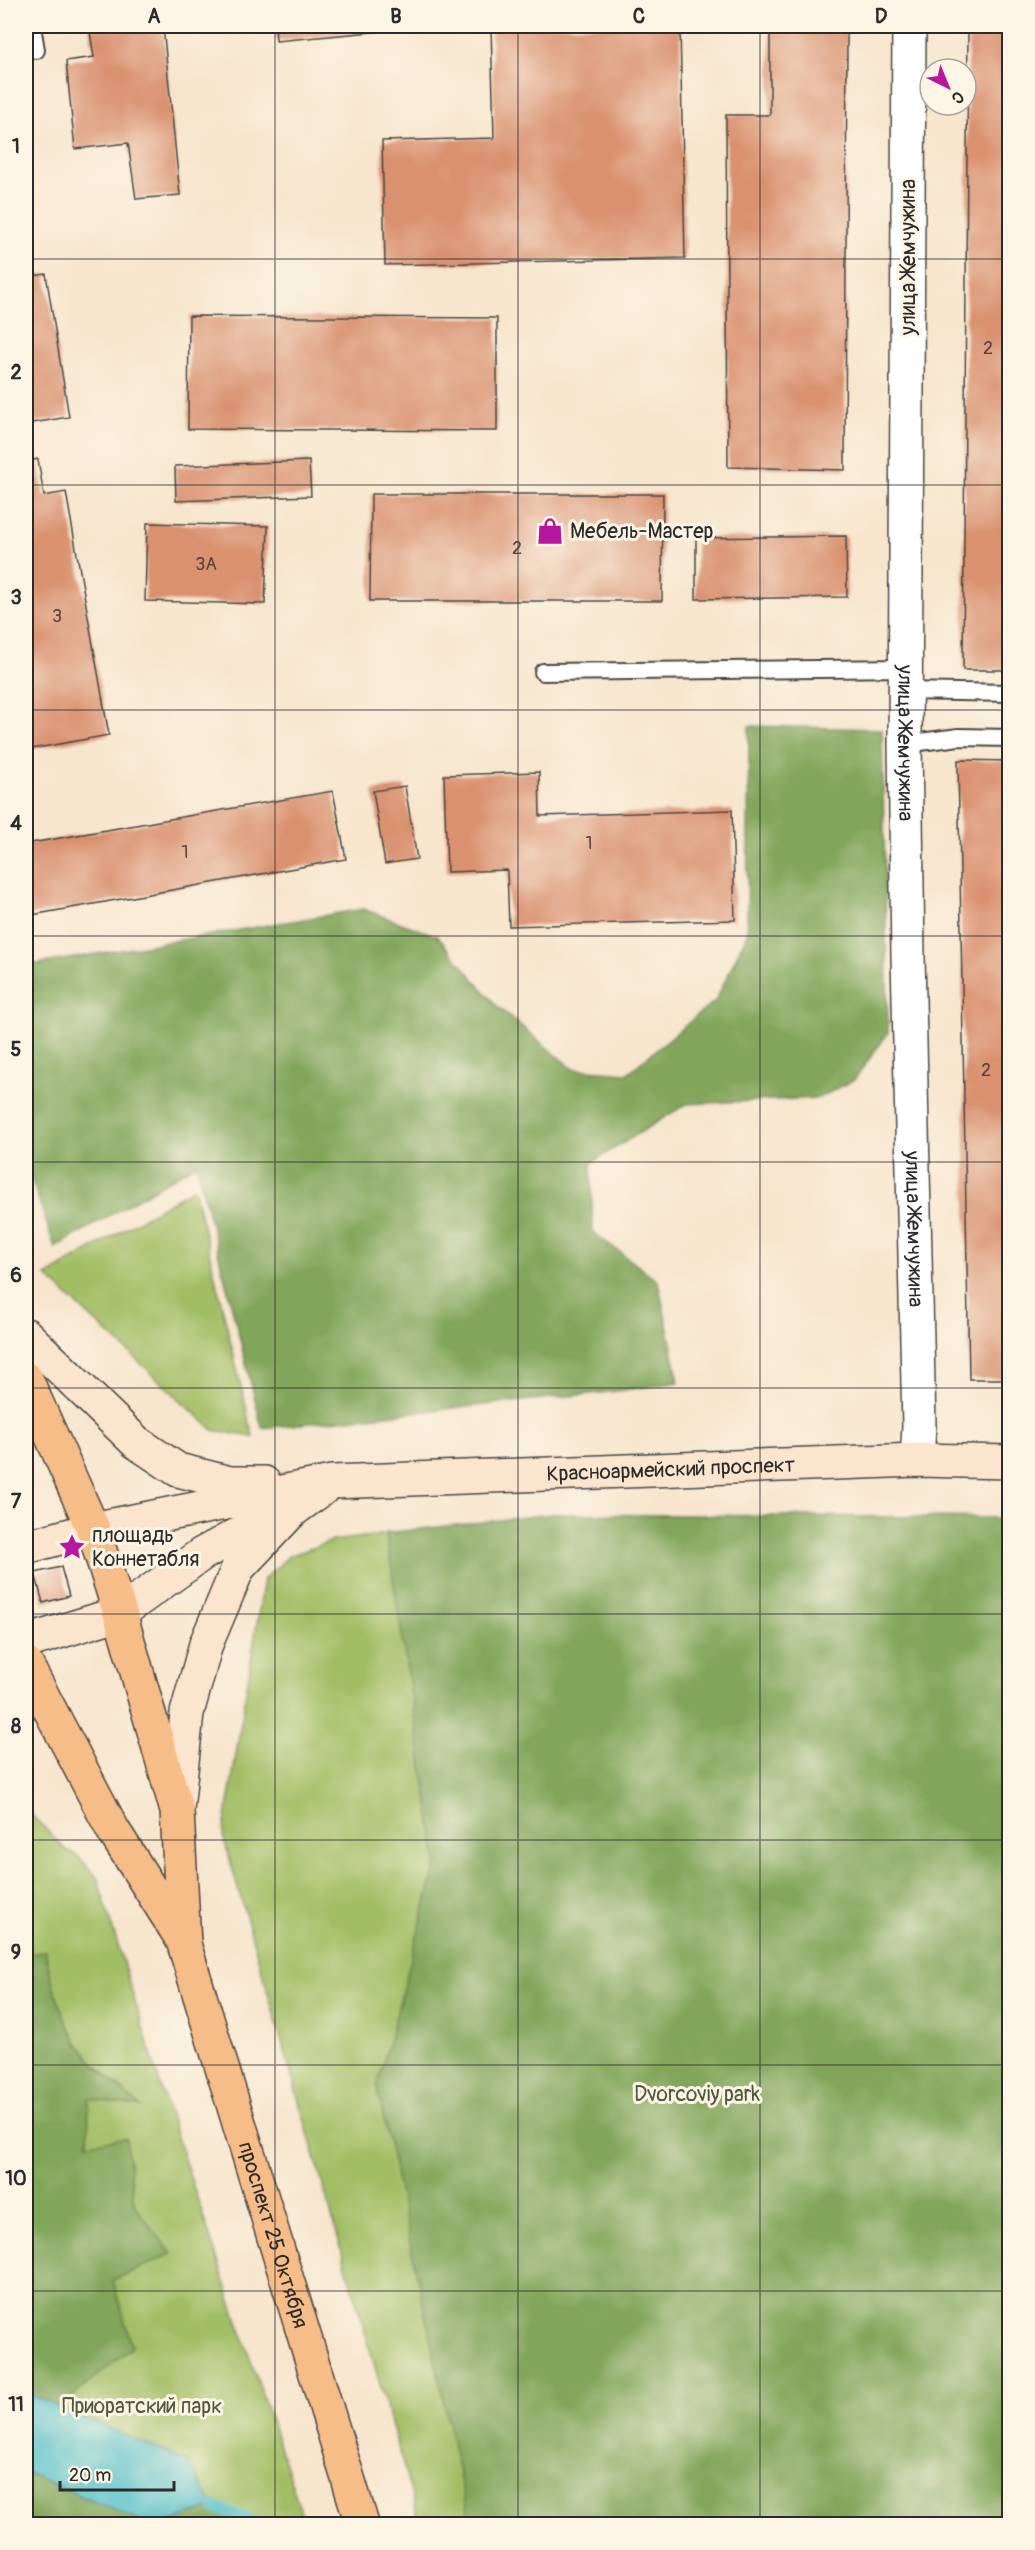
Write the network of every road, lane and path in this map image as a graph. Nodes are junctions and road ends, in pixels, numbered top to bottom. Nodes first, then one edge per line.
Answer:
1 (32, 26) edge
2 (909, 26) edge
3 (36, 50) dead end
4 (543, 672) dead end
5 (906, 680) junction
6 (1010, 693) edge
7 (1010, 738) edge
8 (905, 744) junction
9 (26, 1335) edge
10 (26, 1379) edge
11 (917, 1460) junction
12 (1010, 1462) edge
13 (332, 1482) junction
14 (93, 1528) junction
15 (26, 1547) edge
16 (120, 1613) junction
17 (26, 1642) edge
18 (26, 1664) edge
19 (177, 1811) junction
20 (184, 1944) junction
21 (362, 2523) edge

1 - 3 lane
2 - 5 street, улица Жемчужина
4 - 5 lane
5 - 6 lane
5 - 8 street, улица Жемчужина
7 - 8 lane
8 - 11 street, улица Жемчужина
9 - 13 main road
10 - 14 main road
11 - 12 main road, Красноармейский проспект
11 - 13 main road, Красноармейский проспект
13 - 14 main road, Красноармейский проспект
13 - 16 main road, Красноармейский проспект
13 - 19 main road
14 - 15 main road, Красноармейский проспект
14 - 16 main road
16 - 17 main road, Красноармейский проспект
16 - 19 main road
18 - 20 main road
19 - 20 main road
20 - 21 main road, проспект 25 Октября

